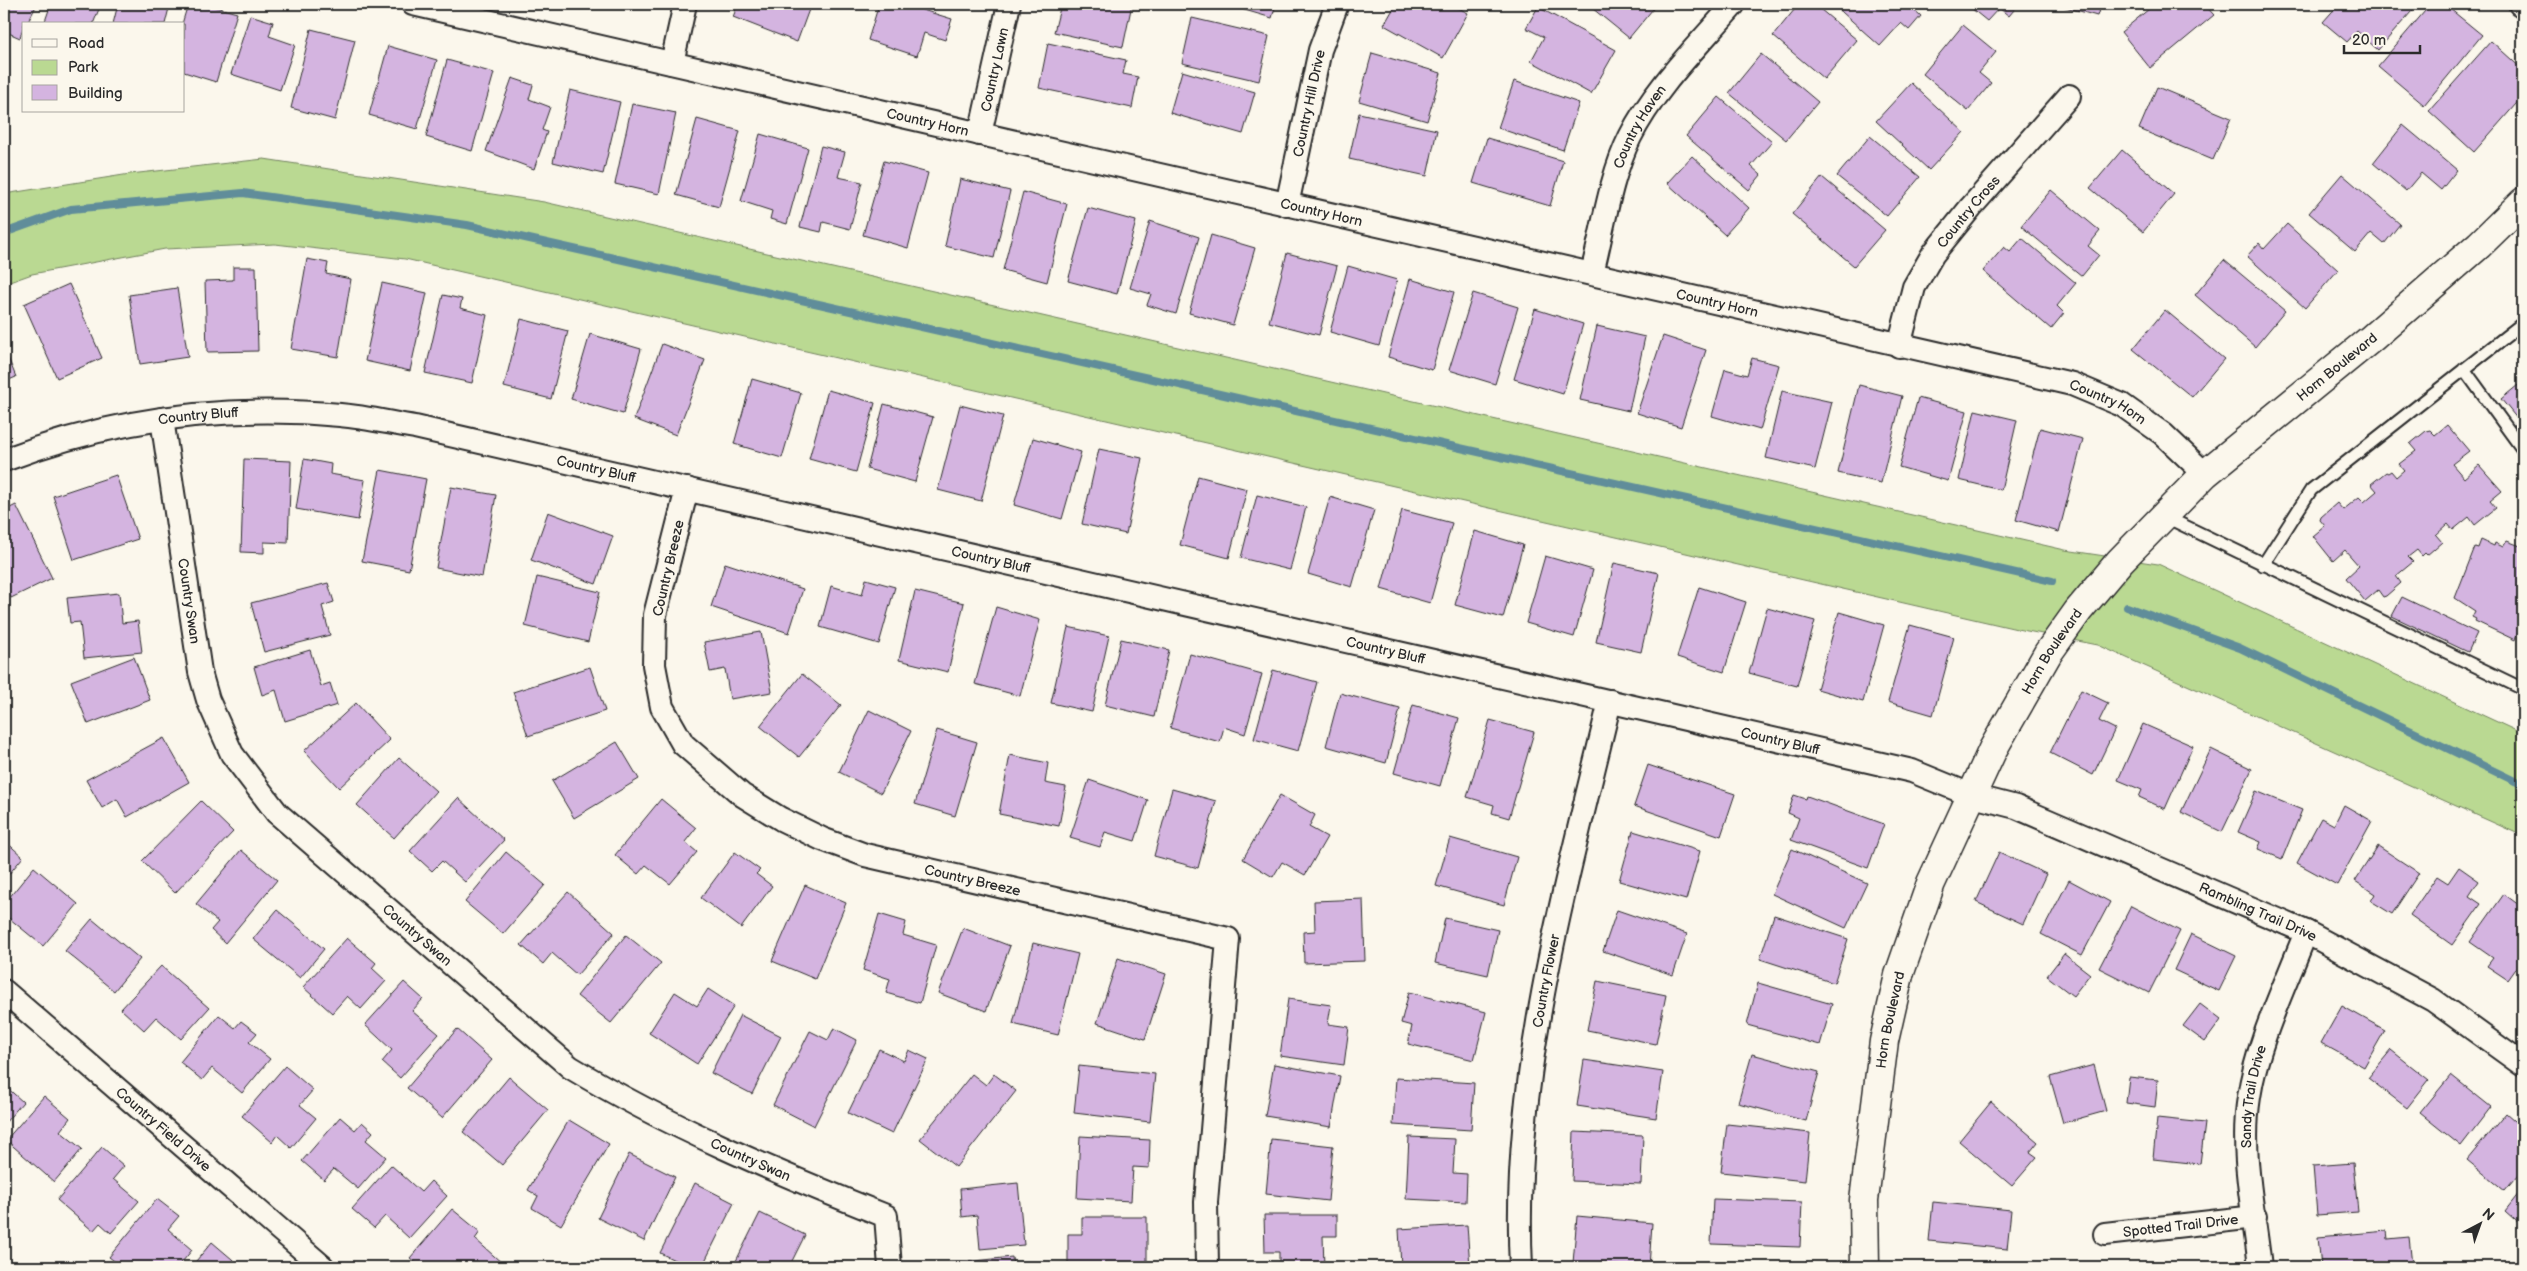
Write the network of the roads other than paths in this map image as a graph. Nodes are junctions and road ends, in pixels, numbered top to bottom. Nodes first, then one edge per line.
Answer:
1 (413, 4) edge
2 (685, 4) edge
3 (1009, 4) edge
4 (1337, 4) edge
5 (1734, 4) edge
6 (2520, 4) edge
7 (2523, 6) edge
8 (672, 62) junction
9 (2069, 96) dead end
10 (980, 134) junction
11 (2523, 202) edge
12 (1287, 205) junction
13 (1592, 273) junction
14 (2523, 323) edge
15 (1899, 346) junction
16 (2464, 369) junction
17 (162, 419) junction
18 (2523, 450) edge
19 (4, 460) edge
20 (2205, 474) junction
21 (687, 489) junction
22 (2164, 516) junction
23 (2263, 565) junction
24 (2523, 689) edge
25 (1610, 701) junction
26 (1973, 796) junction
27 (2306, 932) junction
28 (4, 992) edge
29 (2523, 1065) edge
30 (2255, 1217) junction
31 (2105, 1234) dead end
32 (323, 1267) edge
33 (890, 1267) edge
34 (1207, 1267) edge
35 (1521, 1267) edge
36 (1865, 1267) edge
37 (2260, 1267) edge

1 - 8 street, Country Horn
2 - 8 street
3 - 10 street, Country Lawn
4 - 12 street, Country Hill Drive
5 - 13 street, Country Haven
6 - 7 street
8 - 10 street, Country Horn
9 - 15 street, Country Cross
10 - 12 street, Country Horn
11 - 20 street, Horn Boulevard
12 - 13 street, Country Horn
13 - 15 street, Country Horn
14 - 16 lane
15 - 20 street, Country Horn
16 - 18 lane
16 - 23 lane
17 - 19 street, Country Bluff
17 - 21 street, Country Bluff
17 - 33 street, Country Swan
20 - 22 street, Horn Boulevard
21 - 25 street, Country Bluff
21 - 34 street, Country Breeze
22 - 23 lane
22 - 26 street, Horn Boulevard
23 - 24 lane
25 - 26 street, Country Bluff
25 - 35 street, Country Flower
26 - 27 street, Rambling Trail Drive
26 - 36 street, Horn Boulevard
27 - 29 street, Rambling Trail Drive
27 - 30 street, Sandy Trail Drive
28 - 32 street, Country Field Drive
30 - 31 street, Spotted Trail Drive
30 - 37 street, Sandy Trail Drive

